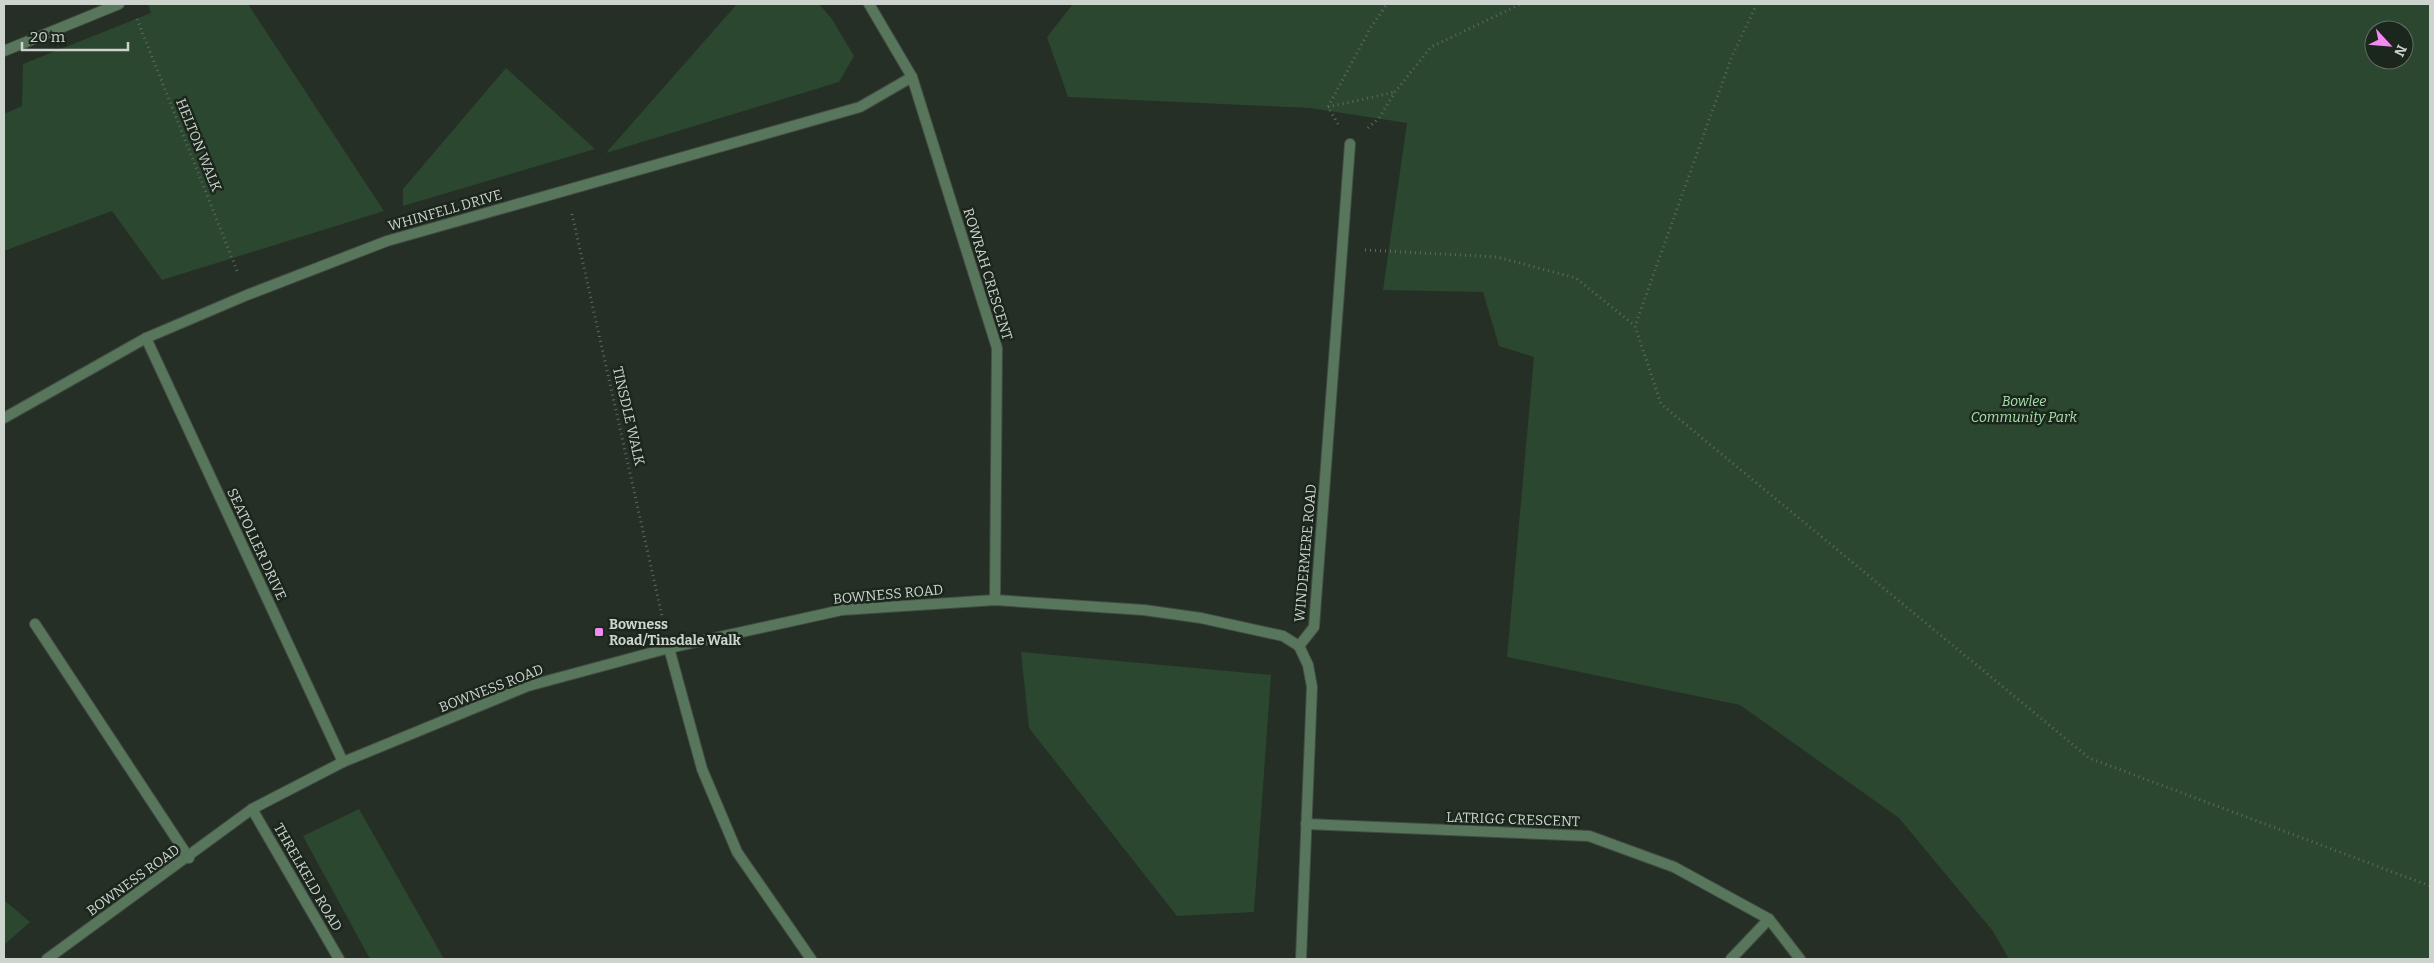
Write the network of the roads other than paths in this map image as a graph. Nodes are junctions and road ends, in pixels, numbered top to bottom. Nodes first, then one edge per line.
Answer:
1 (119, 4) edge
2 (869, 4) edge
3 (4, 51) edge
4 (912, 77) junction
5 (1350, 144) road end
6 (146, 338) junction
7 (4, 418) edge
8 (996, 600) junction
9 (35, 624) dead end
10 (1299, 646) junction
11 (669, 648) junction
12 (343, 762) junction
13 (252, 809) junction
14 (1306, 824) junction
15 (188, 858) junction
16 (1769, 919) junction
17 (47, 959) edge
18 (340, 959) edge
19 (810, 959) edge
20 (1301, 959) edge
21 (1732, 959) edge
22 (1800, 959) edge

1 - 3 street
2 - 4 street, ROWRAH CRESCENT
4 - 6 street, WHINFELL DRIVE
4 - 8 street, ROWRAH CRESCENT
5 - 10 street, WINDERMERE ROAD
6 - 7 street, WHINFELL DRIVE
6 - 12 street, SEATOLLER DRIVE
8 - 10 street, BOWNESS ROAD
8 - 11 street, BOWNESS ROAD
9 - 15 street
10 - 14 street
11 - 12 street, BOWNESS ROAD
11 - 19 street
12 - 13 street, BOWNESS ROAD
13 - 15 street, BOWNESS ROAD
13 - 18 street, THRELKELD ROAD
14 - 16 street, LATRIGG CRESCENT
14 - 20 street
15 - 17 street, BOWNESS ROAD
16 - 21 street
16 - 22 street, LATRIGG CRESCENT

